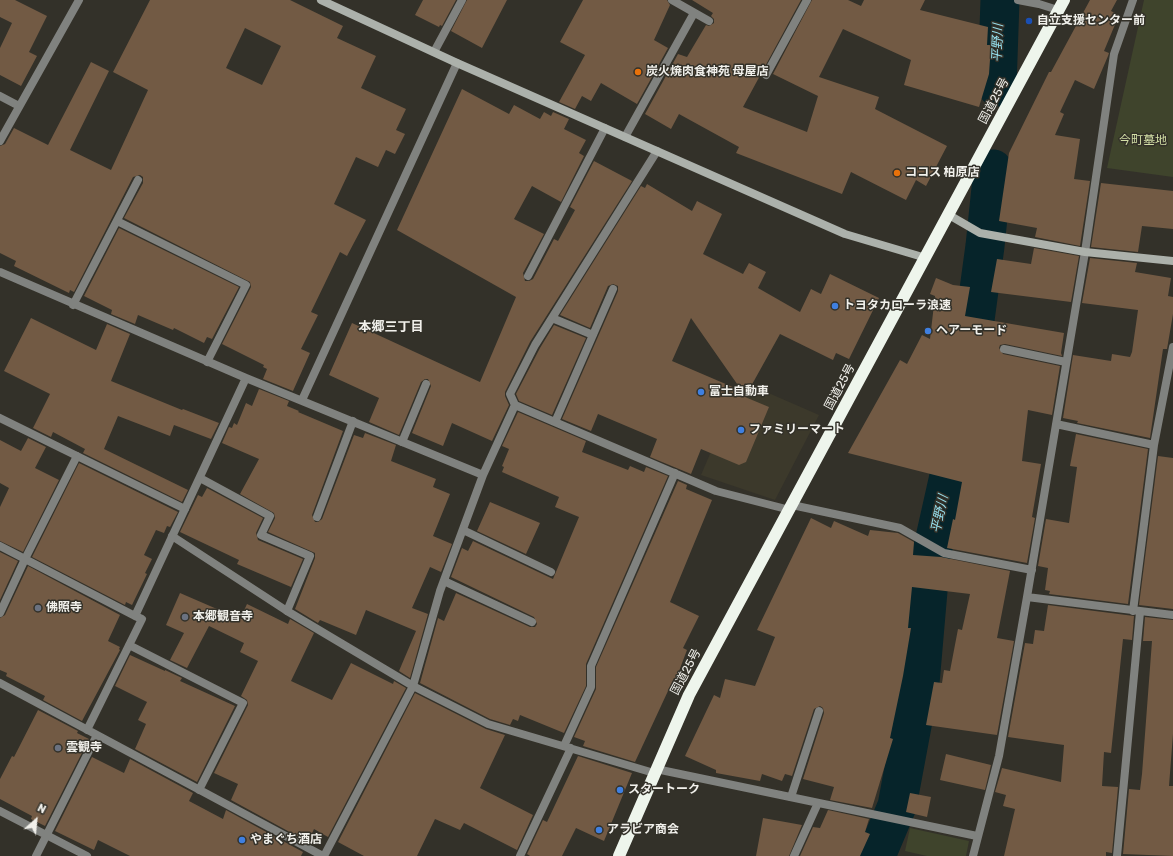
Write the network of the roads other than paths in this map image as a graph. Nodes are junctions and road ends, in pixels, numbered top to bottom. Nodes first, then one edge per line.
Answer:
1 (79, 0) edge
2 (321, 0) edge
3 (462, 0) edge
4 (672, 0) edge
5 (807, 0) edge
6 (1018, 0) edge
7 (1131, 1) edge
8 (1061, 5) edge
9 (694, 13) junction
10 (709, 21) dead end
11 (434, 52) junction
12 (457, 63) junction
13 (766, 75) dead end
14 (0, 96) edge
15 (19, 106) junction
16 (605, 128) junction
17 (625, 137) junction
18 (0, 141) edge
19 (657, 151) junction
20 (138, 180) dead end
21 (949, 215) junction
22 (117, 221) junction
23 (1085, 252) junction
24 (926, 258) junction
25 (1173, 261) edge
26 (0, 272) edge
27 (528, 276) dead end
28 (613, 289) dead end
29 (73, 305) junction
30 (552, 318) junction
31 (593, 335) junction
32 (1173, 347) edge
33 (1004, 349) dead end
34 (207, 362) junction
35 (1066, 362) junction
36 (246, 378) junction
37 (426, 384) dead end
38 (302, 400) junction
39 (515, 405) junction
40 (0, 418) edge
41 (353, 421) junction
42 (556, 422) junction
43 (1056, 424) junction
44 (402, 442) junction
45 (1154, 445) junction
46 (77, 456) junction
47 (675, 473) junction
48 (484, 476) junction
49 (200, 478) junction
50 (791, 507) junction
51 (185, 509) junction
52 (317, 518) dead end
53 (463, 530) junction
54 (172, 536) junction
55 (0, 546) edge
56 (25, 559) junction
57 (1032, 570) junction
58 (551, 572) dead end
59 (444, 581) junction
60 (1027, 597) junction
61 (287, 611) junction
62 (1136, 611) junction
63 (0, 613) edge
64 (1173, 615) edge
65 (135, 616) junction
66 (532, 622) dead end
67 (129, 644) junction
68 (0, 682) edge
69 (413, 686) junction
70 (818, 711) dead end
71 (87, 730) junction
72 (97, 735) junction
73 (568, 747) junction
74 (655, 771) junction
75 (199, 790) junction
76 (791, 797) junction
77 (818, 803) junction
78 (0, 811) edge
79 (46, 836) junction
80 (977, 836) junction
81 (36, 856) edge
82 (87, 856) edge
83 (323, 856) edge
84 (520, 856) edge
85 (619, 856) edge
86 (794, 856) edge
87 (973, 856) edge
88 (1117, 856) edge

1 - 15 street
2 - 11 street
3 - 11 street
4 - 9 street
5 - 13 street
6 - 8 street
7 - 23 street
8 - 21 highway, 国道25号
9 - 10 street
9 - 17 street
11 - 12 street
12 - 16 street
12 - 38 street
14 - 15 street
15 - 18 street
16 - 17 street
16 - 27 street
17 - 19 street
19 - 24 street
19 - 30 street
20 - 22 street
21 - 23 street
21 - 24 highway, 国道25号
22 - 29 street
22 - 34 street
23 - 25 street
23 - 35 street
24 - 50 highway, 国道25号
26 - 29 street
28 - 31 street
29 - 34 street
30 - 31 street
30 - 39 street
31 - 42 street
32 - 45 street
33 - 35 street
34 - 36 street
35 - 43 street
36 - 38 street
36 - 49 street
37 - 44 street
38 - 41 street
39 - 42 street
39 - 48 street
40 - 46 street
41 - 44 street
41 - 52 street
42 - 47 street
43 - 45 street
43 - 57 street
44 - 48 street
45 - 62 street
46 - 51 street
46 - 56 street
47 - 50 street
47 - 73 street
48 - 53 street
49 - 51 street
49 - 61 street
50 - 57 street
50 - 74 highway, 国道25号
51 - 54 street
53 - 58 street
53 - 59 street
54 - 61 street
54 - 65 street
55 - 56 street
56 - 63 street
56 - 65 street
57 - 60 street
59 - 66 street
59 - 69 street
60 - 62 street
60 - 80 street
61 - 69 street
62 - 64 street
62 - 88 street
65 - 67 street
67 - 71 street
67 - 75 street
68 - 71 street
69 - 73 street
69 - 83 street
70 - 76 street
71 - 72 street
72 - 75 street
72 - 79 street
73 - 74 street
73 - 84 street
74 - 76 street
74 - 85 highway, 国道25号
75 - 83 street
76 - 77 street
77 - 80 street
77 - 86 street
78 - 79 street
79 - 81 street
79 - 82 street
80 - 87 street

